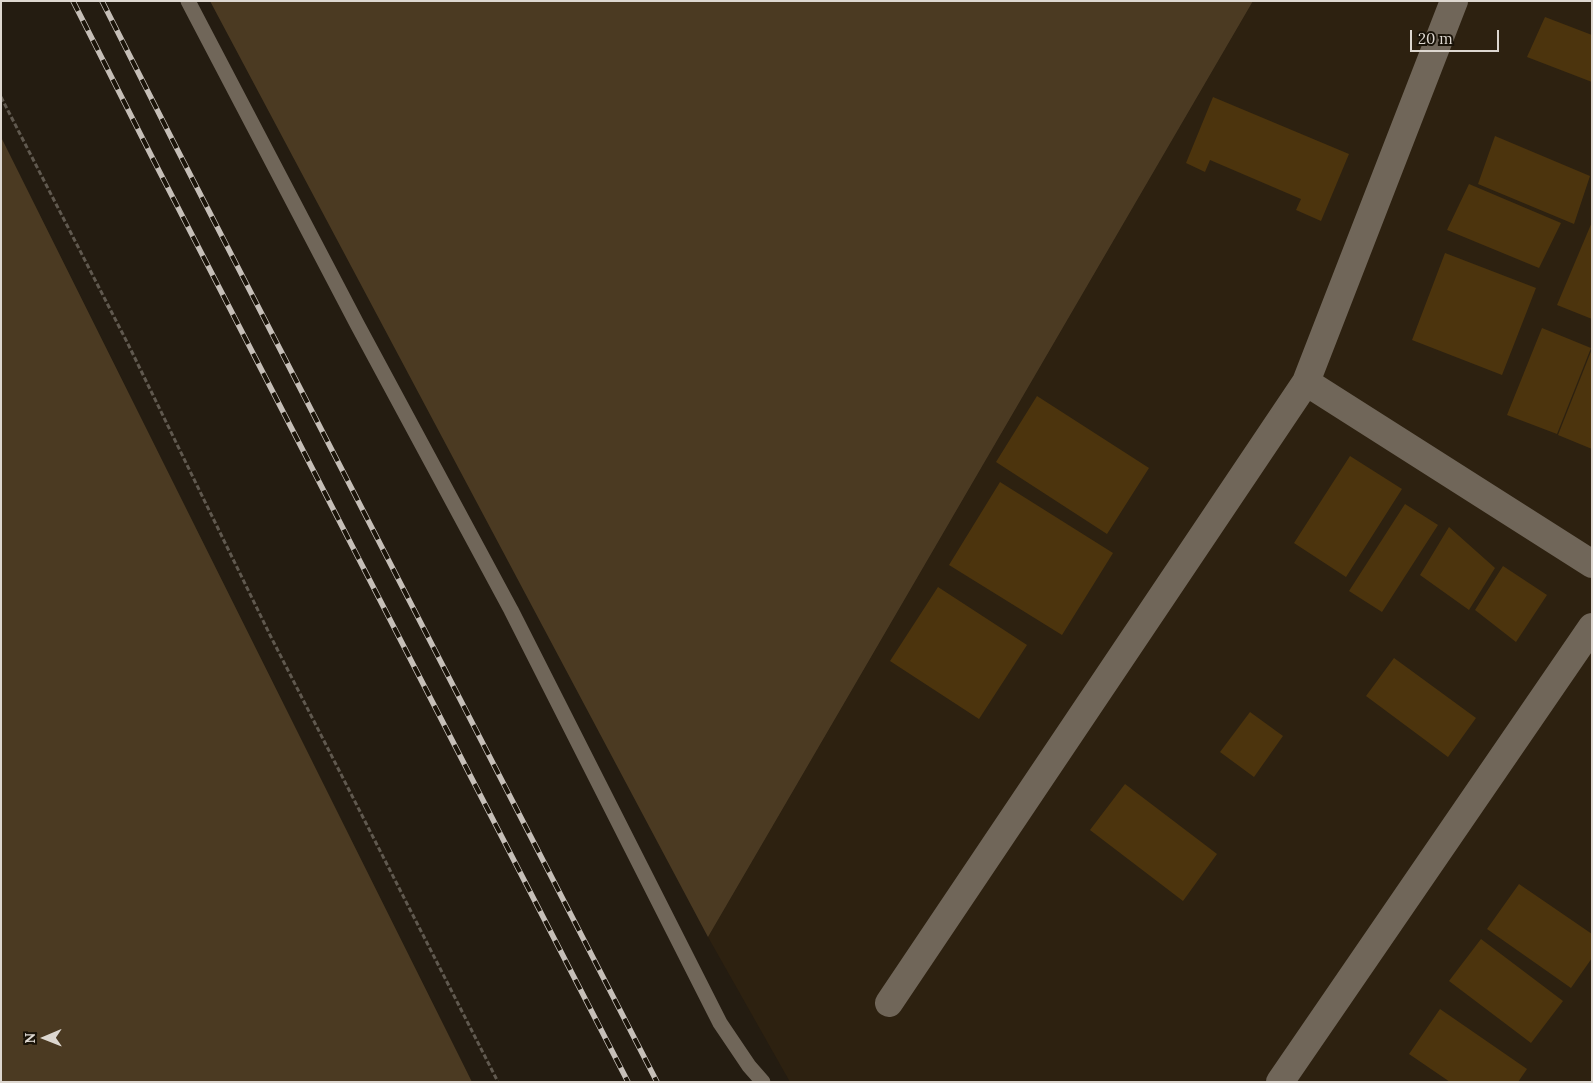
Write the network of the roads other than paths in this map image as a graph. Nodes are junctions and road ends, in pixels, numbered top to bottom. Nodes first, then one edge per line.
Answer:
1 (188, 1) edge
2 (1454, 1) edge
3 (1306, 382) junction
4 (1592, 564) edge
5 (1592, 627) edge
6 (889, 1003) dead end
7 (763, 1082) edge
8 (1280, 1082) edge

1 - 7 lane
2 - 3 street
3 - 4 street
3 - 6 street
5 - 8 street

